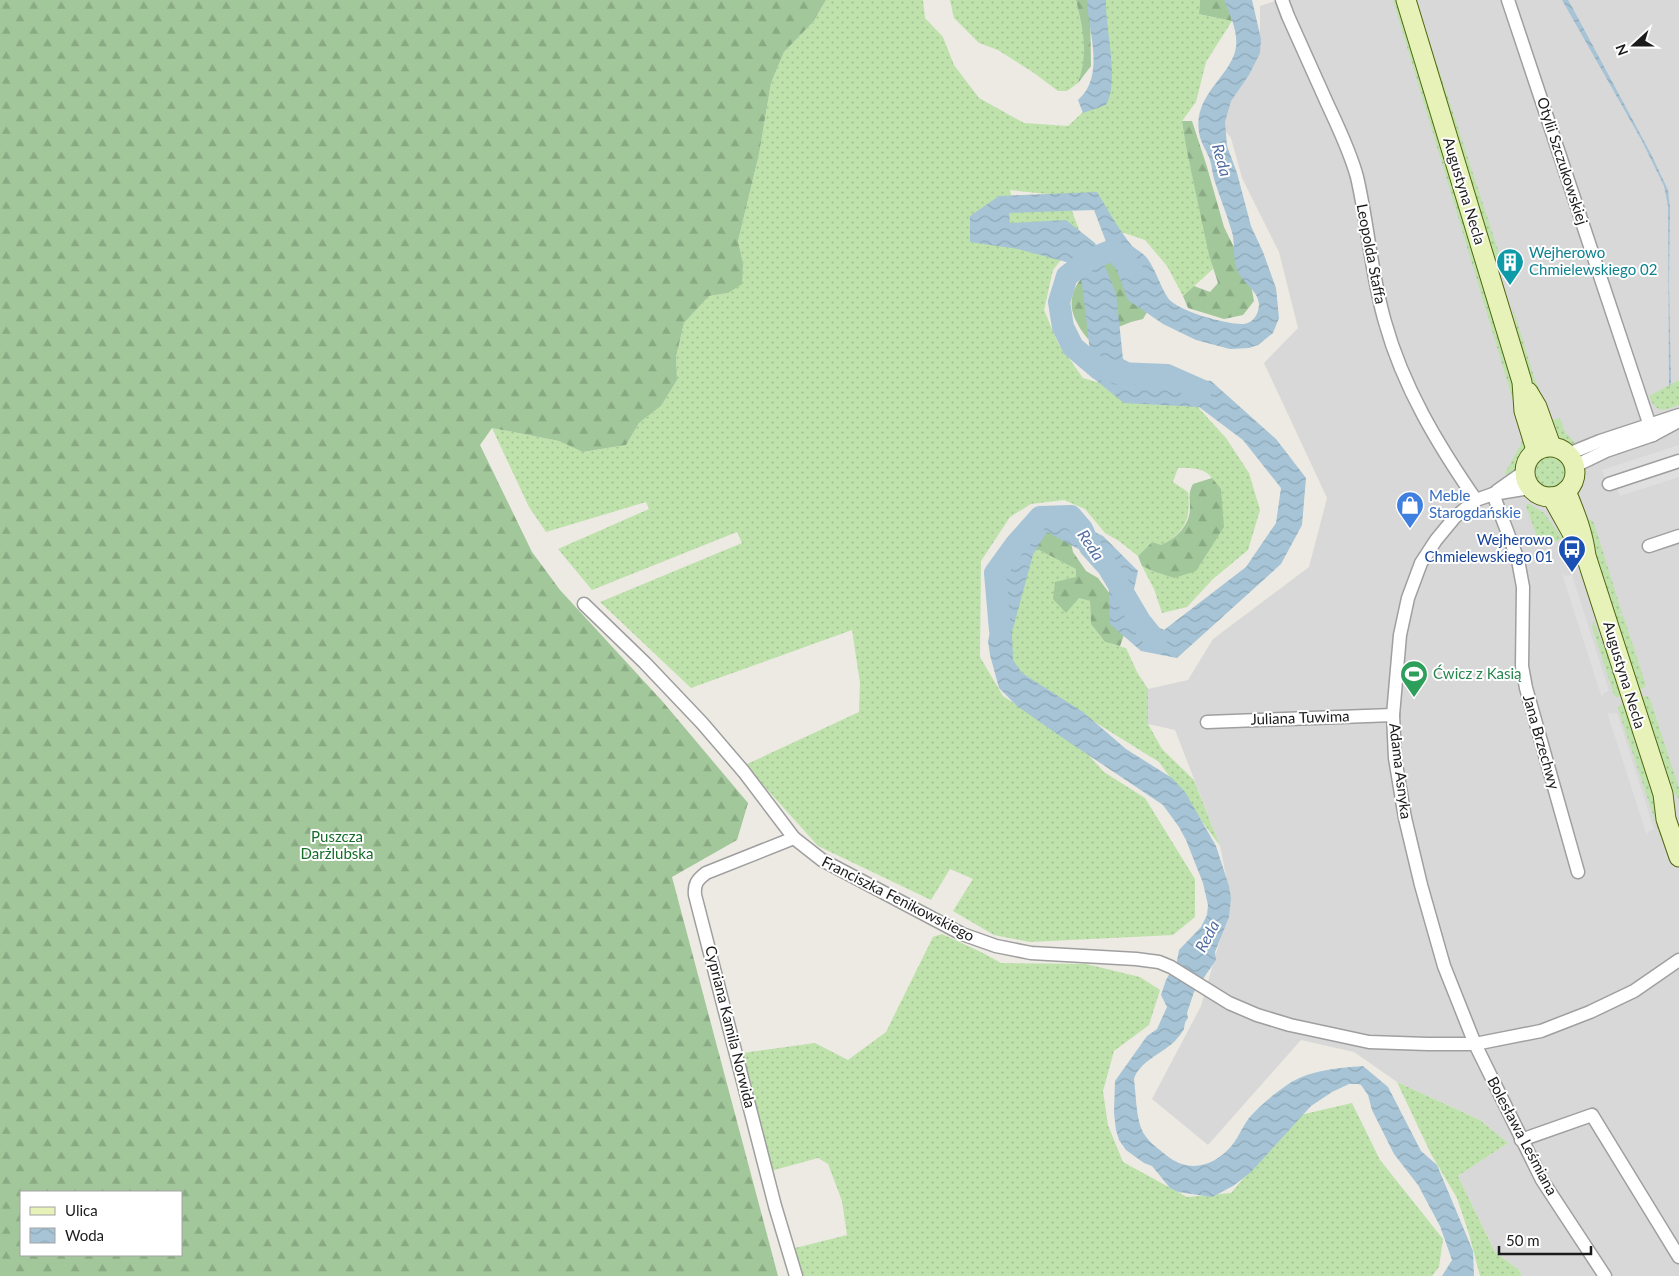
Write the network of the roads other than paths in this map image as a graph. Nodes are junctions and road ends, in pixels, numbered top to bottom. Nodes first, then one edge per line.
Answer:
1 (1282, 0) edge
2 (1406, 0) edge
3 (1508, 0) edge
4 (1679, 415) edge
5 (1679, 421) edge
6 (1651, 429) junction
7 (1543, 448) junction
8 (1571, 460) junction
9 (1679, 461) edge
10 (1527, 480) junction
11 (1609, 484) dead end
12 (1493, 494) junction
13 (1559, 494) junction
14 (1476, 500) junction
15 (1679, 536) edge
16 (1649, 546) dead end
17 (584, 604) dead end
18 (1392, 715) junction
19 (1207, 722) dead end
20 (1663, 794) junction
21 (1679, 824) edge
22 (794, 838) junction
23 (1679, 857) edge
24 (1578, 872) dead end
25 (1679, 960) edge
26 (1475, 1044) junction
27 (1521, 1140) junction
28 (1679, 1257) edge
29 (796, 1276) edge
30 (1605, 1276) edge

1 - 14 street, Leopolda Staffa
2 - 7 main road, Augustyna Necla
3 - 6 street, Otylii Szczukowskiej
4 - 6 street
5 - 6 street
6 - 8 street
7 - 8 main road
7 - 10 main road
8 - 13 main road
9 - 11 street
10 - 12 street, Adama Asnyka
10 - 13 main road
12 - 14 street, Adama Asnyka
12 - 24 street, Jana Brzechwy
13 - 20 main road, Augustyna Necla
14 - 18 street, Adama Asnyka
15 - 16 street
17 - 22 street, Franciszka Fenikowskiego
18 - 19 street, Juliana Tuwima
18 - 26 street, Adama Asnyka
20 - 21 main road, Augustyna Necla
20 - 23 main road, Augustyna Necla
22 - 26 street, Franciszka Fenikowskiego
22 - 29 street, Cypriana Kamila Norwida
25 - 26 street, Franciszka Fenikowskiego
26 - 27 street, Bolesława Leśmiana
27 - 28 street
27 - 30 street, Bolesława Leśmiana

